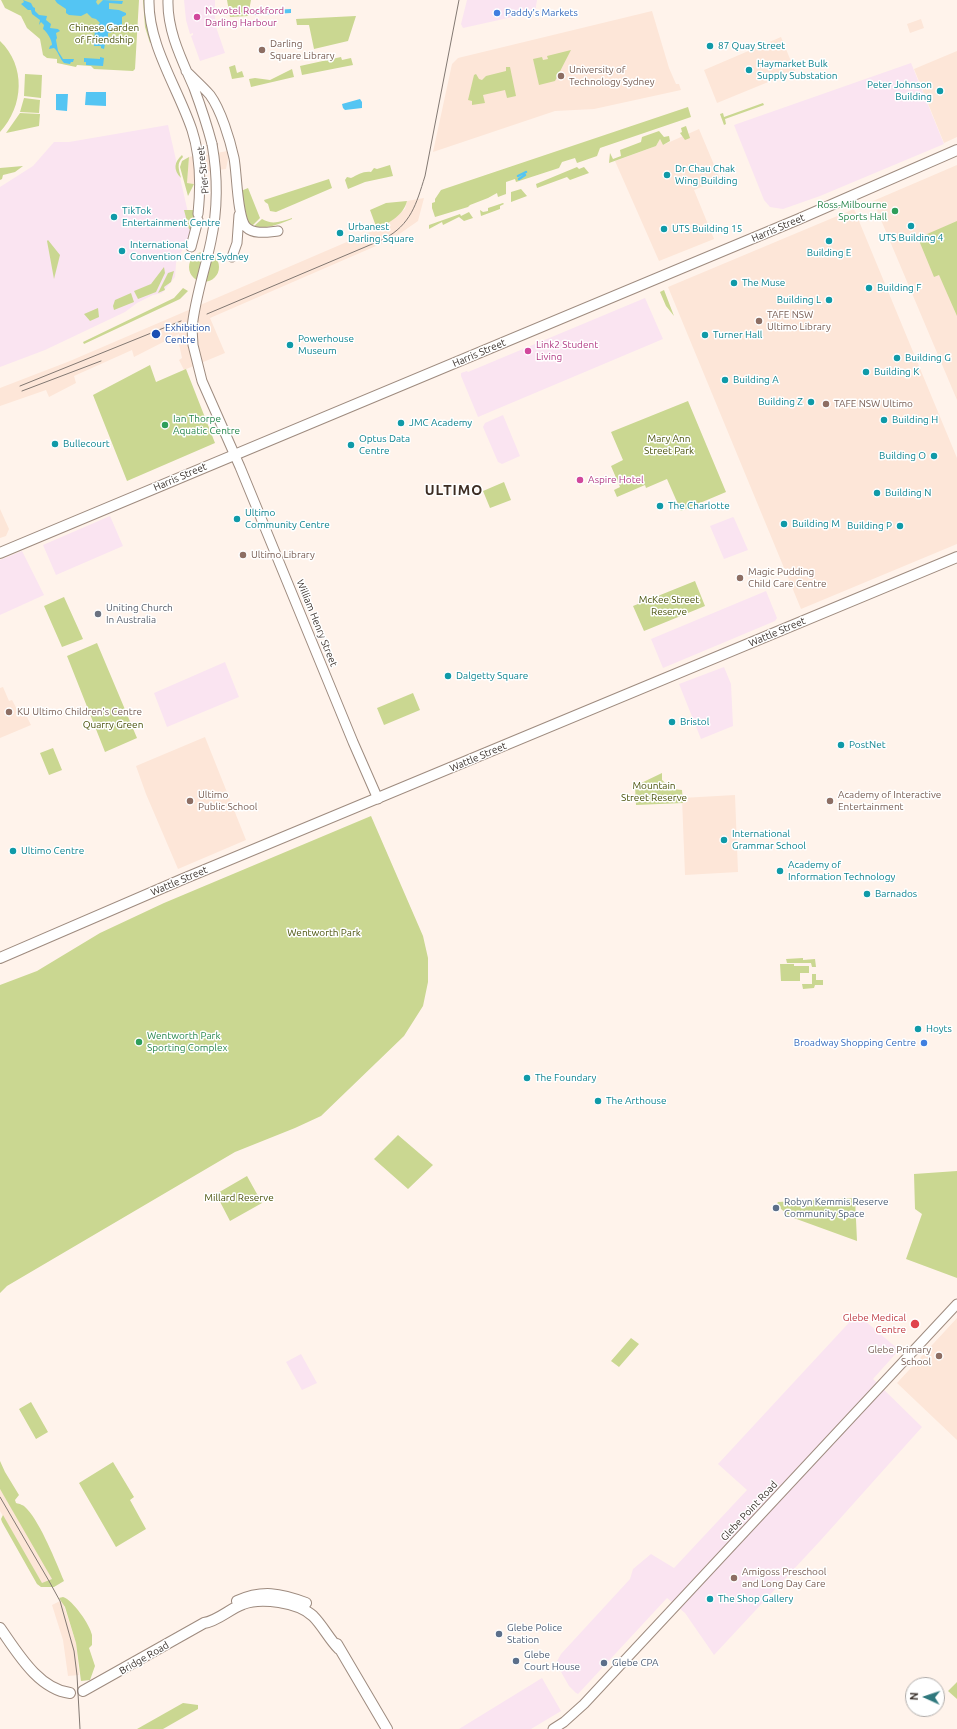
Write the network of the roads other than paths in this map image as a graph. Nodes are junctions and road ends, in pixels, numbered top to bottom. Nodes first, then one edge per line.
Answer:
1 (149, 0) edge
2 (168, 0) edge
3 (186, 71) junction
4 (957, 150) edge
5 (240, 206) junction
6 (278, 231) dead end
7 (191, 247) dead end
8 (232, 257) dead end
9 (235, 455) junction
10 (0, 553) edge
11 (957, 557) edge
12 (378, 799) junction
13 (0, 958) edge
14 (957, 1304) edge
15 (0, 1628) edge
16 (84, 1691) dead end
17 (70, 1693) dead end
18 (387, 1729) edge
19 (553, 1729) edge

1 - 7 main road
2 - 3 main road, Pier Street
3 - 5 main road
3 - 9 main road, Pier Street, bridge
4 - 9 main road, Harris Street
5 - 6 main road
5 - 8 main road
9 - 10 main road, Harris Street
9 - 12 main road, William Henry Street
11 - 12 main road, Wattle Street
12 - 13 main road, Wattle Street
14 - 19 main road, Glebe Point Road
15 - 17 main road
16 - 18 main road, Bridge Road

